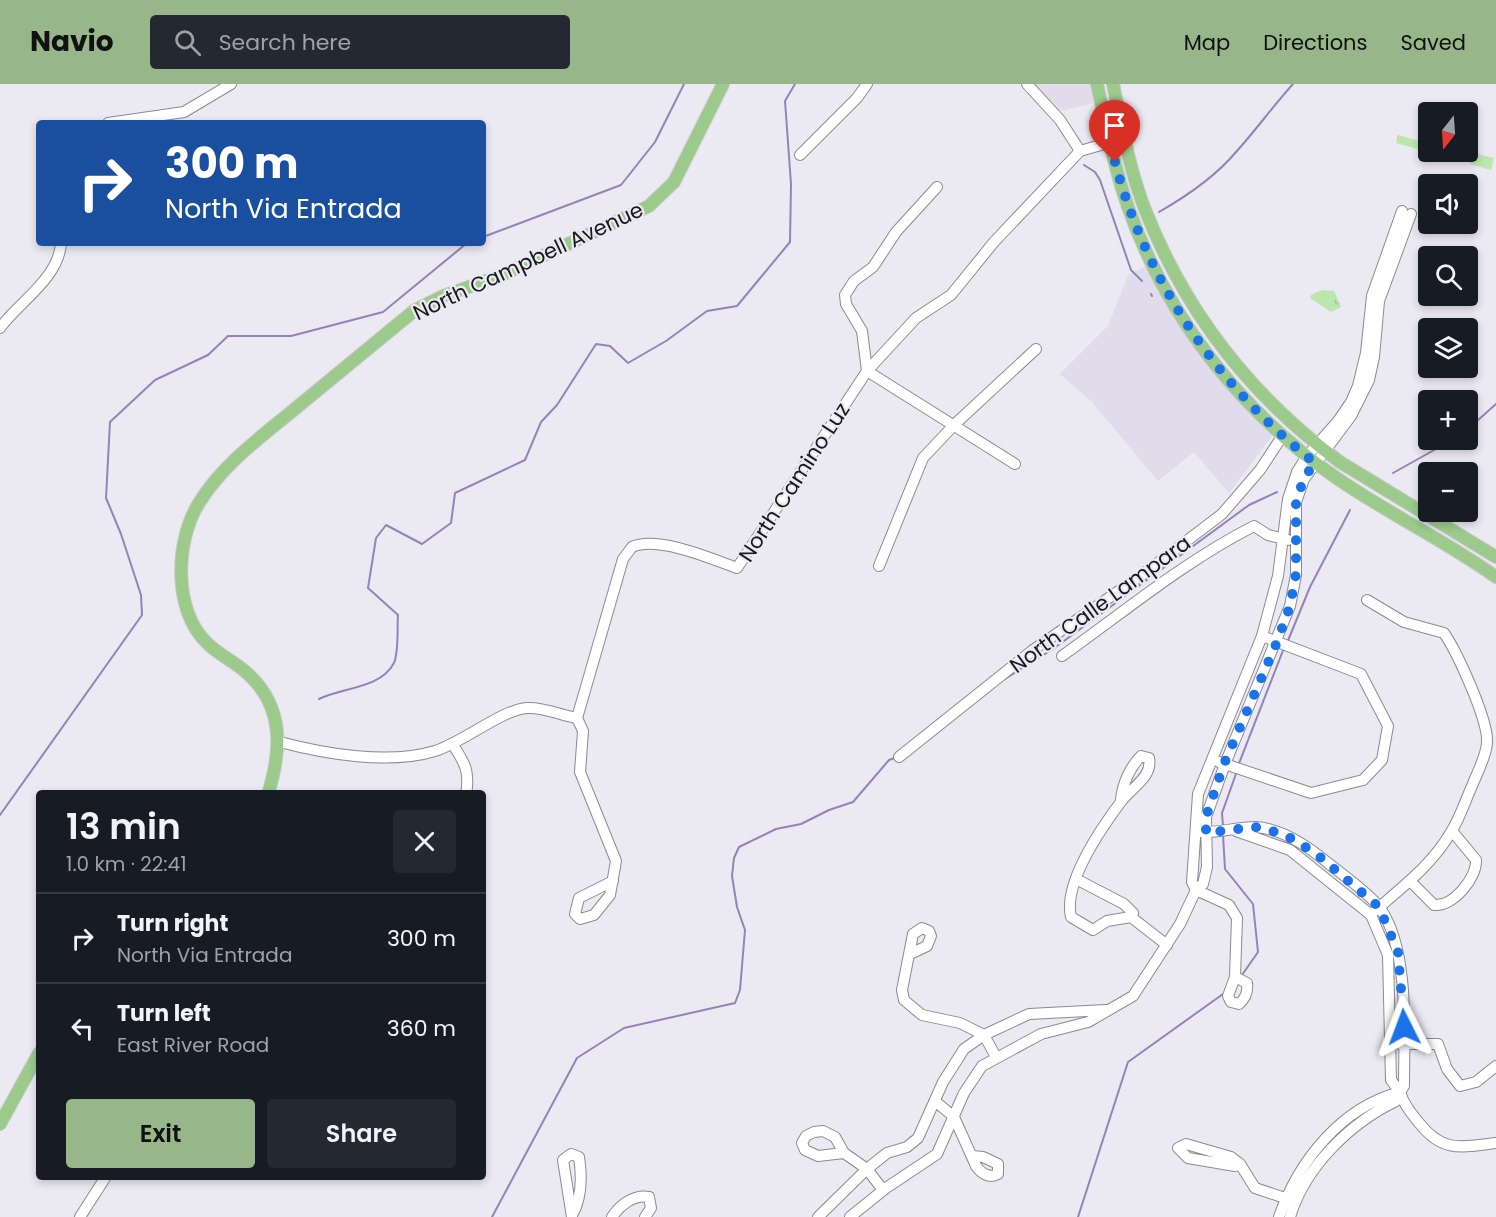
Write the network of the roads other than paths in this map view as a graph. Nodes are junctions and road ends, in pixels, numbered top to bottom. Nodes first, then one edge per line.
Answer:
1 (231, 84) edge
2 (723, 84) edge
3 (867, 84) edge
4 (1027, 84) edge
5 (1097, 84) edge
6 (1113, 84) edge
7 (129, 120) edge
8 (1125, 138) junction
9 (1110, 141) junction
10 (1080, 151) junction
11 (800, 155) dead end
12 (937, 187) dead end
13 (1407, 213) dead end
14 (61, 246) edge
15 (0, 328) edge
16 (1036, 349) dead end
17 (867, 371) junction
18 (954, 424) junction
19 (1283, 435) junction
20 (1321, 447) junction
21 (1311, 459) junction
22 (1015, 464) dead end
23 (1283, 539) junction
24 (1298, 541) junction
25 (1496, 557) edge
26 (879, 566) dead end
27 (1496, 577) edge
28 (1367, 600) dead end
29 (1262, 636) junction
30 (1277, 642) junction
31 (1062, 656) dead end
32 (577, 718) junction
33 (280, 742) junction
34 (453, 745) junction
35 (898, 757) dead end
36 (1210, 758) junction
37 (1224, 764) junction
38 (269, 790) edge
39 (467, 790) edge
40 (1121, 800) dead end
41 (1452, 831) junction
42 (1202, 832) junction
43 (1076, 879) junction
44 (613, 881) dead end
45 (1411, 882) junction
46 (1196, 890) junction
47 (1375, 911) junction
48 (1131, 917) junction
49 (1167, 945) junction
50 (910, 954) dead end
51 (1235, 977) dead end
52 (1113, 1009) junction
53 (984, 1035) junction
54 (1404, 1044) junction
55 (1390, 1045) junction
56 (996, 1057) junction
57 (36, 1058) edge
58 (1496, 1066) edge
59 (1400, 1092) junction
60 (935, 1101) junction
61 (954, 1117) junction
62 (0, 1124) edge
63 (1496, 1143) edge
64 (844, 1153) dead end
65 (972, 1156) dead end
66 (1240, 1164) junction
67 (867, 1168) junction
68 (104, 1180) edge
69 (883, 1190) junction
70 (1290, 1200) junction
71 (572, 1216) edge
72 (80, 1217) edge
73 (612, 1217) edge
74 (645, 1217) edge
75 (818, 1217) edge
76 (850, 1217) edge
77 (1279, 1217) edge
78 (1290, 1217) edge

1 - 7 street
2 - 33 main road, North Campbell Avenue
3 - 11 street
4 - 10 street
5 - 9 main road
6 - 8 main road
8 - 9 street, North Camino Luz
8 - 20 main road
9 - 10 street, North Camino Luz
9 - 19 main road
10 - 17 street, North Camino Luz
12 - 17 street
13 - 20 street
14 - 15 street
16 - 18 street
17 - 18 street
17 - 32 street, North Camino Luz
18 - 22 street
18 - 26 street
19 - 21 main road
19 - 35 street, North Calle Lampara
20 - 21 street
20 - 25 main road
21 - 23 street
21 - 24 street
21 - 27 main road
23 - 24 street, North Calle Lampara
23 - 29 street
23 - 31 street, North Calle Lampara
24 - 30 street
28 - 41 street
29 - 30 street
29 - 36 street
30 - 37 street
30 - 37 street
32 - 34 street
32 - 44 street
33 - 34 street
33 - 38 main road, North Campbell Avenue
34 - 39 street
36 - 37 street
36 - 42 street
37 - 42 street
40 - 43 street
41 - 45 street
41 - 45 street
42 - 46 street
42 - 47 street
43 - 48 street
43 - 48 street
45 - 47 street
46 - 49 street
46 - 51 street
47 - 54 street
47 - 55 street
48 - 49 street
49 - 52 street
50 - 53 street
52 - 53 street
52 - 56 street
53 - 56 street
53 - 60 street
54 - 55 street
54 - 58 street
54 - 59 street
55 - 59 street
56 - 61 street
57 - 62 main road
59 - 63 street
59 - 70 street
60 - 61 street
60 - 67 street
61 - 65 street
61 - 69 street
64 - 67 street
66 - 66 street
66 - 70 street
67 - 69 street
67 - 75 street
68 - 72 street
69 - 76 street
70 - 77 street
70 - 78 street
71 - 71 street
73 - 74 street

